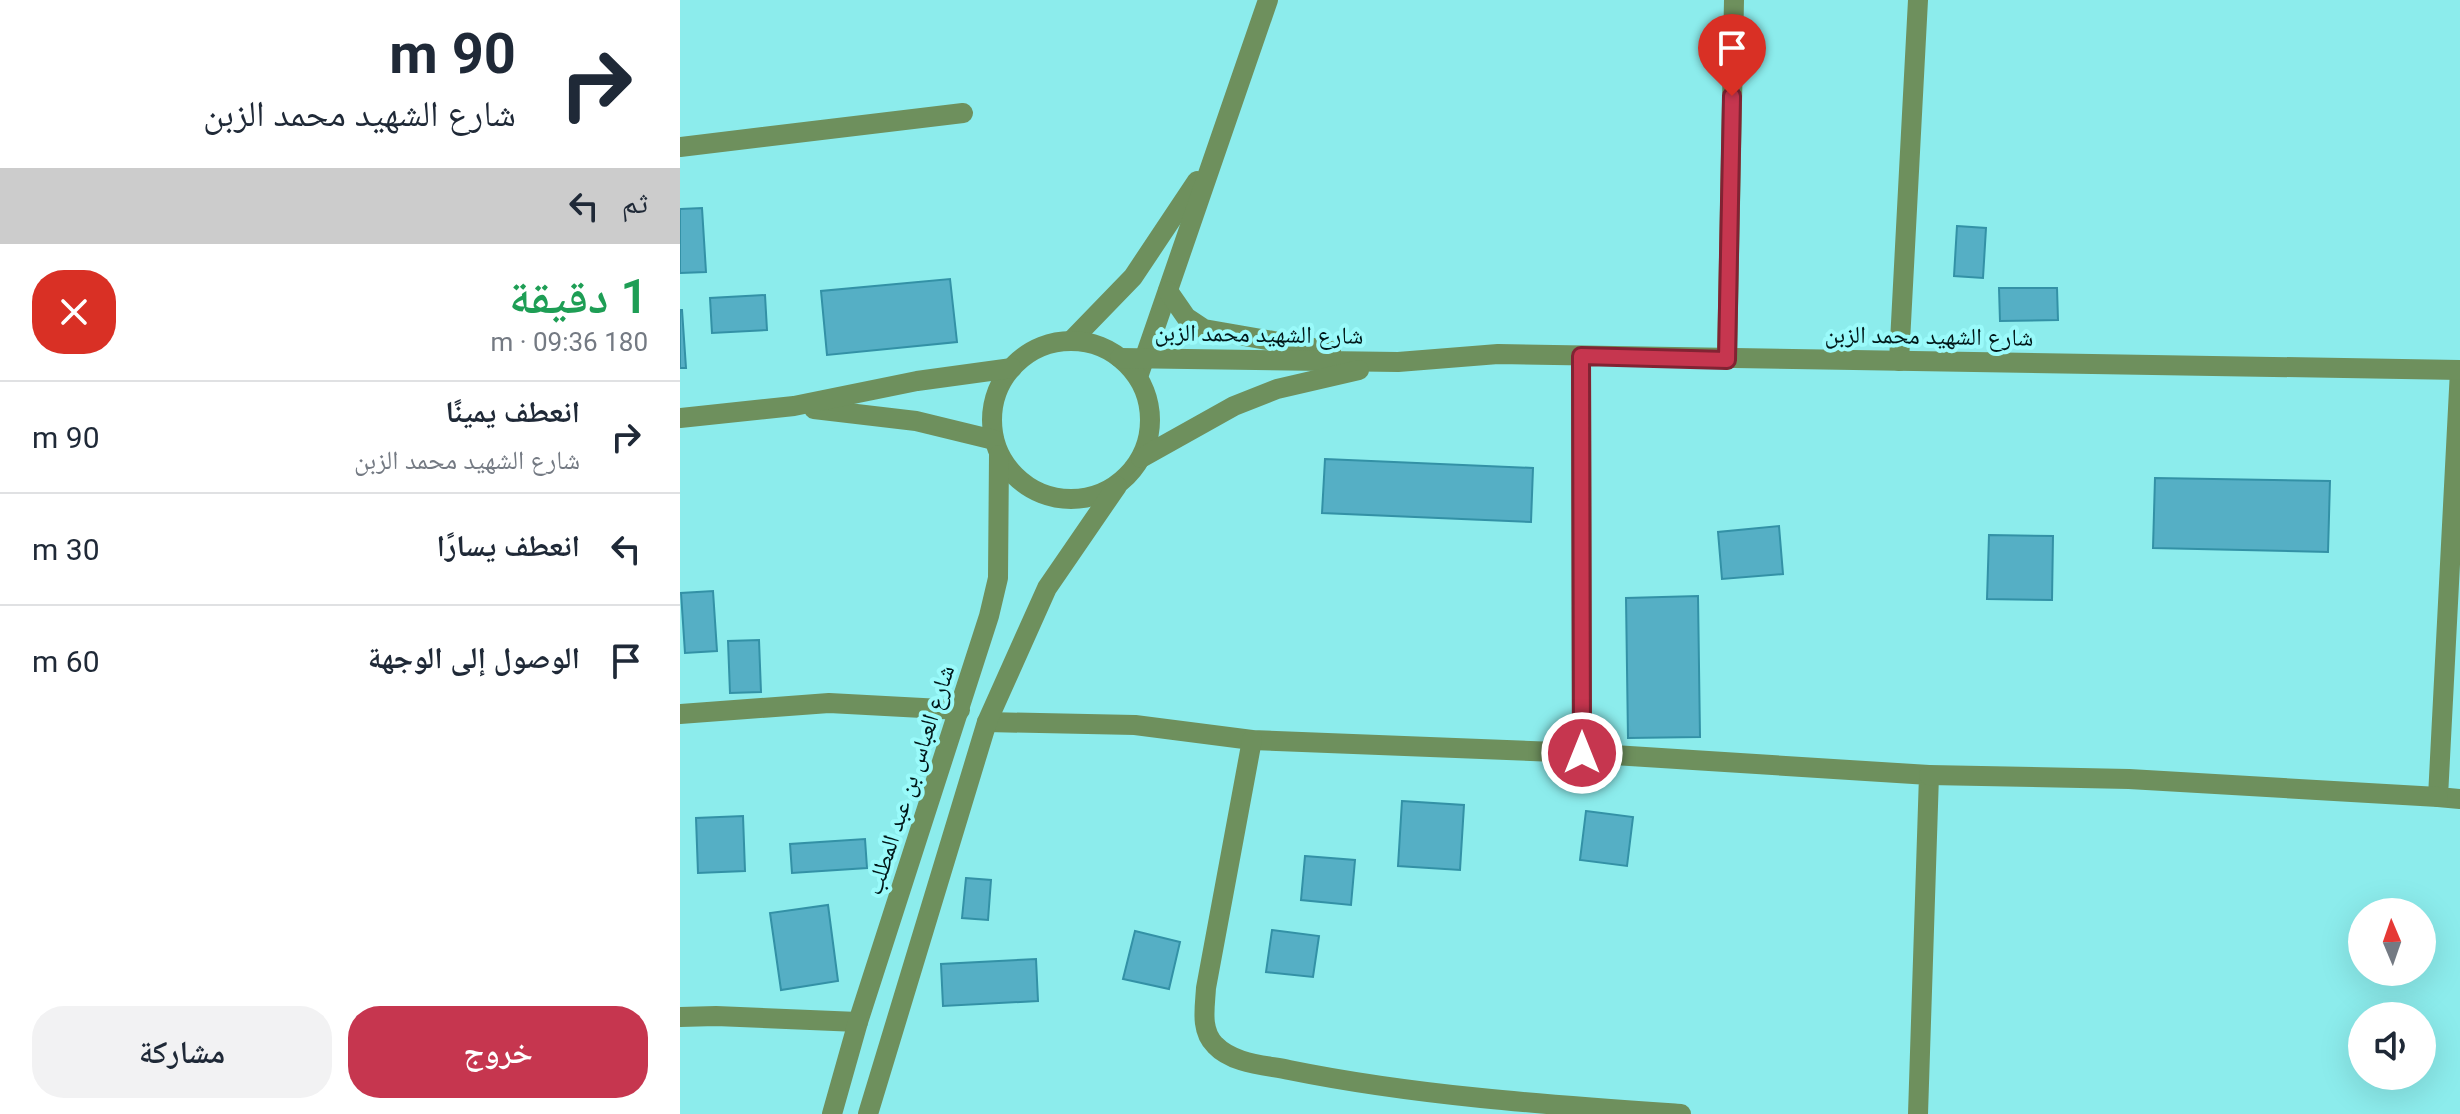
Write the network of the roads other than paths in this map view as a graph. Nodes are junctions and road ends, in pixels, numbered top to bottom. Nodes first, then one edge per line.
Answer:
1 (1268, 0) edge
2 (1734, 0) edge
3 (1918, 0) edge
4 (963, 113) dead end
5 (680, 147) edge
6 (1215, 154) junction
7 (1168, 291) junction
8 (1071, 341) junction
9 (1581, 356) junction
10 (1727, 360) junction
11 (1899, 361) junction
12 (1398, 362) junction
13 (1141, 367) junction
14 (1012, 368) junction
15 (2460, 370) edge
16 (794, 406) junction
17 (680, 418) edge
18 (996, 447) junction
19 (1141, 458) junction
20 (1117, 486) junction
21 (960, 710) junction
22 (680, 714) edge
23 (987, 722) junction
24 (1252, 740) junction
25 (1582, 753) junction
26 (1929, 775) junction
27 (2438, 797) junction
28 (2460, 799) edge
29 (680, 1017) edge
30 (858, 1022) junction
31 (832, 1114) edge
32 (868, 1114) edge
33 (1681, 1114) edge
34 (1918, 1114) edge

1 - 6 street
2 - 10 street
3 - 11 street
4 - 5 street
6 - 7 street
6 - 8 street
7 - 12 street
7 - 13 street
8 - 13 street, شارع الشهيد محمد الزبن
8 - 14 street
9 - 10 street, شارع الشهيد محمد الزبن
9 - 12 street, شارع الشهيد محمد الزبن
9 - 25 street
10 - 11 street, شارع الشهيد محمد الزبن
11 - 15 street, شارع الشهيد محمد الزبن
12 - 13 street, شارع الشهيد محمد الزبن
12 - 19 street, شارع الشهيد محمد الزبن
13 - 19 street
14 - 16 street
14 - 18 street
15 - 27 street
16 - 17 street
16 - 18 street
18 - 20 street
18 - 21 street, شارع العباس بن عبد المطلب
19 - 20 street
20 - 23 street
21 - 22 street
21 - 30 street, شارع العباس بن عبد المطلب
23 - 24 street
23 - 32 street
24 - 25 street
24 - 33 street
25 - 26 street
26 - 27 street
26 - 34 street
27 - 28 street
29 - 30 street
30 - 31 street, شارع العباس بن عبد المطلب

